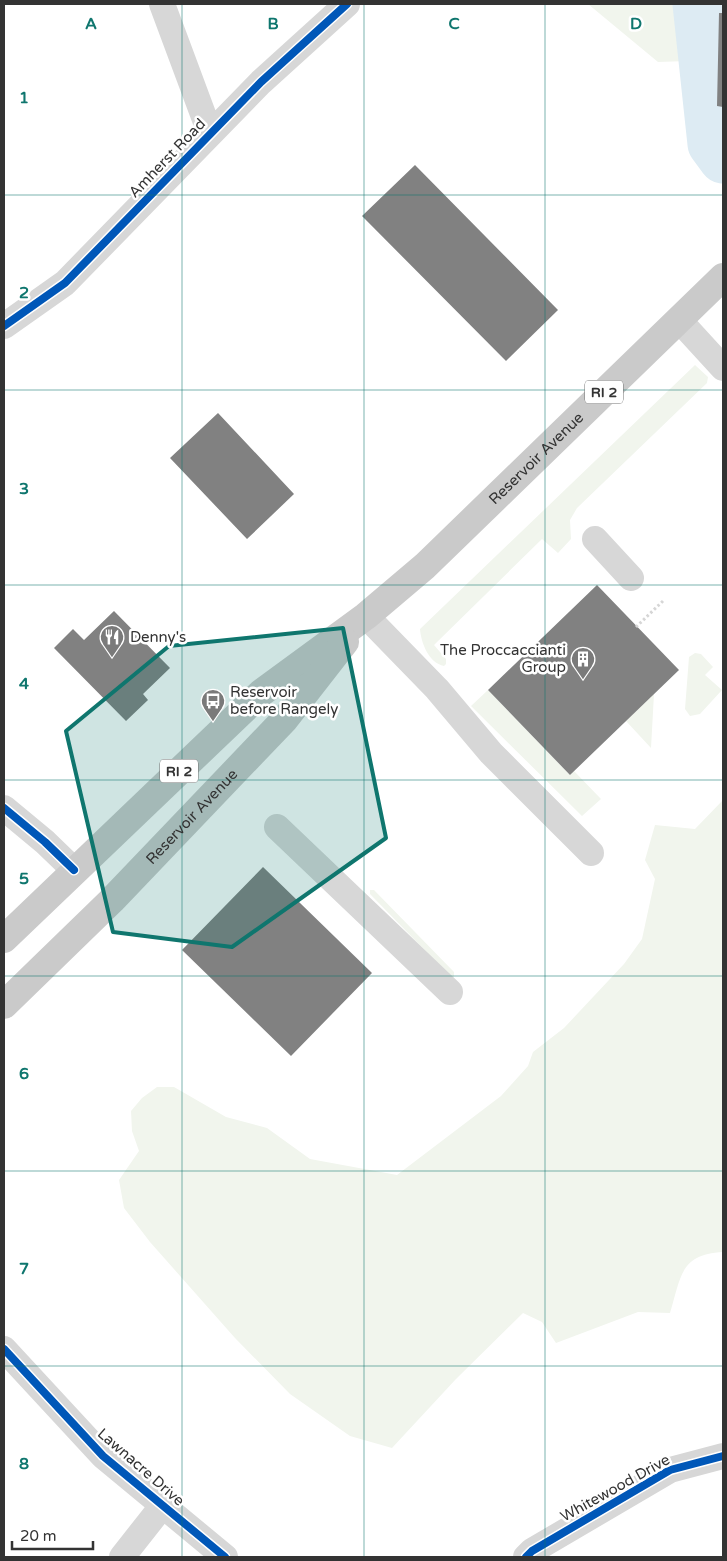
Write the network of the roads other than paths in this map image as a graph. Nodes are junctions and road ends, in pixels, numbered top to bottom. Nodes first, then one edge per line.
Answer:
1 (162, 4) edge
2 (347, 4) edge
3 (210, 133) junction
4 (723, 277) edge
5 (679, 320) junction
6 (4, 326) edge
7 (723, 368) edge
8 (595, 539) dead end
9 (631, 578) dead end
10 (366, 616) junction
11 (4, 808) edge
12 (277, 827) dead end
13 (591, 853) dead end
14 (74, 870) junction
15 (4, 939) edge
16 (450, 992) dead end
17 (4, 1004) edge
18 (4, 1349) edge
19 (723, 1456) edge
20 (163, 1505) junction
21 (122, 1557) edge
22 (225, 1557) edge
23 (526, 1557) edge

1 - 3 street
2 - 3 street, Amherst Road
3 - 6 street, Amherst Road
4 - 5 main road, Reservoir Avenue / RI 2
5 - 7 street
5 - 10 main road, Reservoir Avenue / RI 2
8 - 9 street
10 - 13 street
10 - 14 main road, Reservoir Avenue / RI 2
10 - 17 main road, Reservoir Avenue / RI 2
11 - 14 street
12 - 16 street
14 - 15 main road, Reservoir Avenue / RI 2
18 - 20 street, Lawnacre Drive
19 - 23 street, Whitewood Drive
20 - 21 street
20 - 22 street, Lawnacre Drive

